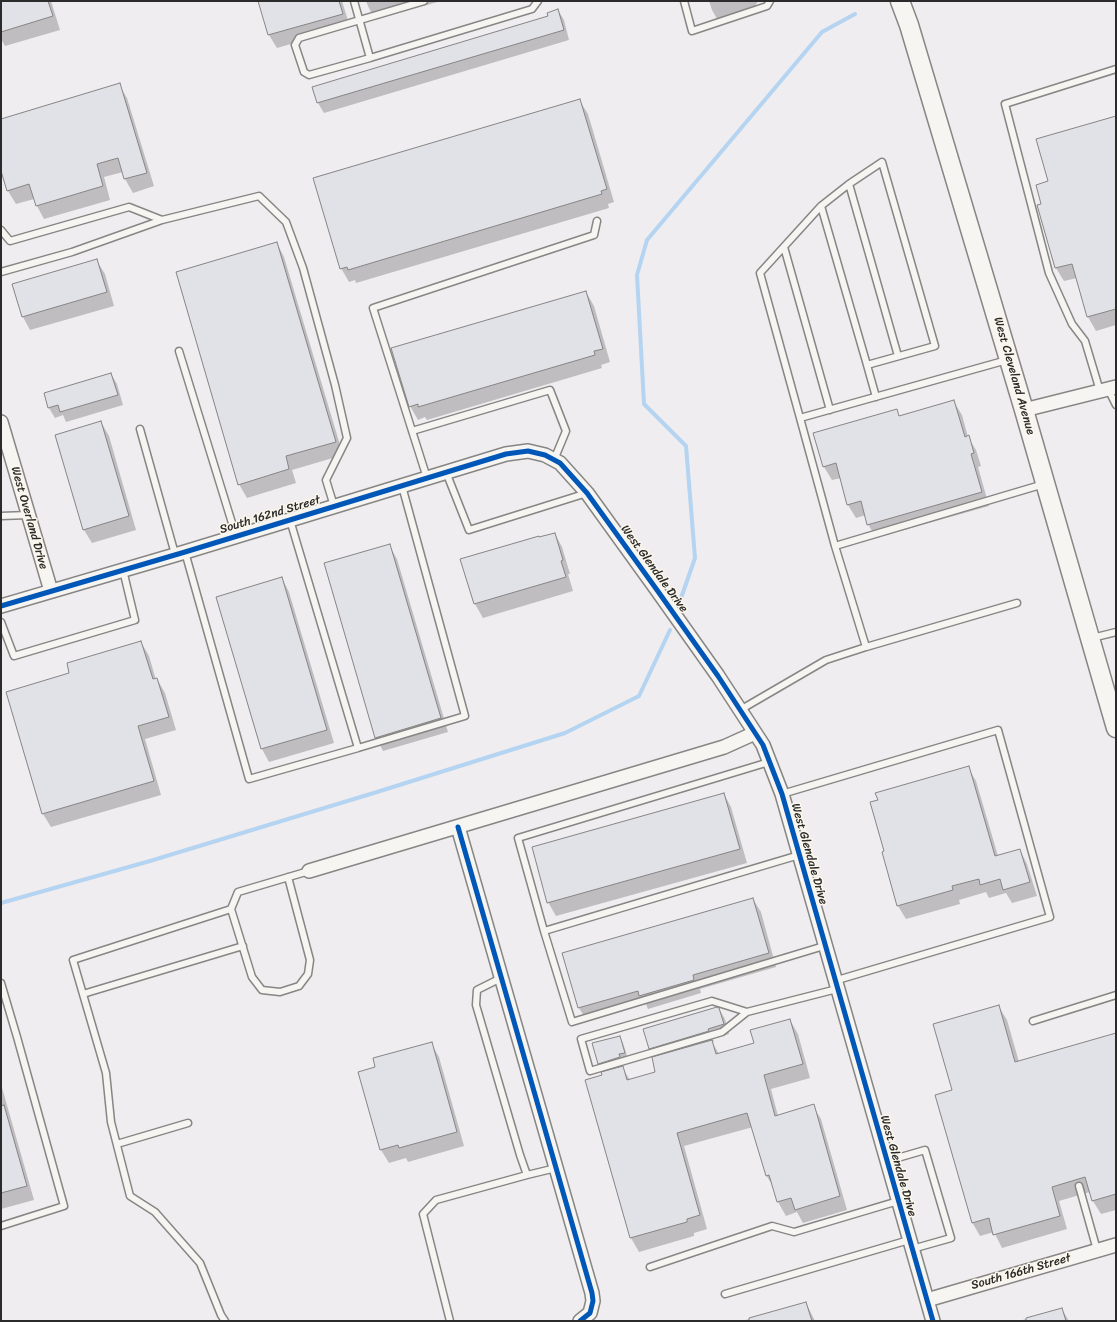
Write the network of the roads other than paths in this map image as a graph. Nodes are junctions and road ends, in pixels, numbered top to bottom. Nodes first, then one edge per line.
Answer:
1 (354, 1) edge
2 (424, 1) edge
3 (538, 1) edge
4 (684, 1) edge
5 (770, 1) edge
6 (900, 1) edge
7 (904, 1) edge
8 (360, 20) junction
9 (909, 25) junction
10 (370, 58) junction
11 (1116, 69) edge
12 (849, 184) junction
13 (821, 206) junction
14 (162, 220) junction
15 (597, 221) dead end
16 (1, 230) edge
17 (784, 247) junction
18 (1, 272) edge
19 (179, 351) dead end
20 (898, 356) junction
21 (1009, 359) junction
22 (866, 365) junction
23 (1108, 389) edge
24 (876, 397) junction
25 (1116, 405) edge
26 (830, 410) junction
27 (1024, 410) junction
28 (800, 418) junction
29 (1, 422) edge
30 (140, 429) dead end
31 (412, 431) junction
32 (4, 448) edge
33 (549, 458) junction
34 (446, 472) junction
35 (427, 478) junction
36 (1045, 484) junction
37 (402, 486) junction
38 (587, 493) junction
39 (334, 506) junction
40 (28, 514) junction
41 (1, 516) edge
42 (290, 520) junction
43 (236, 536) junction
44 (835, 546) junction
45 (180, 553) junction
46 (123, 570) junction
47 (51, 591) junction
48 (1017, 603) dead end
49 (1, 606) edge
50 (1, 622) edge
51 (1116, 632) edge
52 (1090, 639) junction
53 (866, 647) junction
54 (740, 710) junction
55 (1116, 728) edge
56 (755, 732) junction
57 (358, 748) junction
58 (769, 762) junction
59 (782, 794) junction
60 (458, 827) junction
61 (799, 855) junction
62 (309, 871) joint
63 (288, 877) junction
64 (231, 909) junction
65 (544, 931) junction
66 (243, 946) junction
67 (824, 946) junction
68 (502, 978) junction
69 (1, 983) edge
70 (836, 985) junction
71 (83, 994) junction
72 (1116, 995) edge
73 (747, 1012) junction
74 (1033, 1021) dead end
75 (188, 1123) dead end
76 (117, 1144) junction
77 (886, 1161) junction
78 (556, 1168) junction
79 (527, 1175) junction
80 (1079, 1186) dead end
81 (898, 1201) junction
82 (1, 1226) edge
83 (911, 1245) junction
84 (1116, 1245) edge
85 (1097, 1250) junction
86 (650, 1267) dead end
87 (725, 1294) dead end
88 (927, 1300) junction
89 (225, 1321) edge
90 (450, 1321) edge
91 (580, 1321) edge
92 (933, 1321) edge

1 - 8 lane
2 - 8 lane
3 - 10 lane
4 - 5 lane
6 - 9 main road, West Cleveland Avenue
7 - 9 main road, West Cleveland Avenue
8 - 10 lane
8 - 10 lane
9 - 21 main road, West Cleveland Avenue
11 - 23 lane
12 - 13 lane
12 - 20 lane
12 - 20 lane
13 - 17 lane
13 - 22 lane
14 - 16 lane
14 - 18 lane
14 - 39 lane
15 - 31 lane
17 - 26 lane
17 - 28 lane
19 - 43 lane
20 - 22 lane
21 - 24 lane
21 - 27 main road, West Cleveland Avenue
22 - 24 lane
23 - 25 lane
23 - 27 street
24 - 26 lane
26 - 28 lane
27 - 36 main road, West Cleveland Avenue
28 - 44 lane
29 - 32 street, West Overland Drive
30 - 45 lane
31 - 33 lane
31 - 35 lane
32 - 40 street, West Overland Drive
33 - 34 street, South 162nd Street
33 - 38 street, West Glendale Drive
34 - 35 street, South 162nd Street
34 - 38 lane
35 - 37 street, South 162nd Street
36 - 44 lane
36 - 52 main road, West Cleveland Avenue
37 - 39 street, South 162nd Street
37 - 57 lane
38 - 54 street, West Glendale Drive
39 - 42 street, South 162nd Street
40 - 41 lane
40 - 47 street, West Overland Drive
42 - 43 street, South 162nd Street
42 - 57 lane
43 - 45 street, South 162nd Street
44 - 53 lane
45 - 46 street, South 162nd Street
45 - 57 lane
46 - 47 street, South 162nd Street
46 - 50 lane
47 - 49 street, South 162nd Street
48 - 53 lane
51 - 52 lane
52 - 55 main road, West Cleveland Avenue
53 - 54 lane
54 - 56 street, West Glendale Drive
56 - 58 street, West Glendale Drive
56 - 60 street
58 - 59 street, West Glendale Drive
58 - 65 lane
59 - 61 street, West Glendale Drive
59 - 70 lane
60 - 62 street
60 - 68 street
61 - 65 lane
61 - 67 street, West Glendale Drive
62 - 63 lane
63 - 64 lane
63 - 66 lane
64 - 66 lane
64 - 71 lane
65 - 67 lane
66 - 71 lane
67 - 70 street, West Glendale Drive
68 - 78 street
68 - 79 lane
69 - 82 lane
70 - 73 lane
70 - 77 street, West Glendale Drive
71 - 76 lane
72 - 74 lane
73 - 73 lane
75 - 76 lane
76 - 89 lane
77 - 81 street, West Glendale Drive
77 - 83 lane
78 - 79 lane
78 - 91 street
79 - 90 lane
80 - 85 lane
81 - 83 street, West Glendale Drive
81 - 86 lane
83 - 87 lane
83 - 88 street, West Glendale Drive
84 - 85 street, South 166th Street
85 - 88 street, South 166th Street
88 - 92 street, West Glendale Drive

